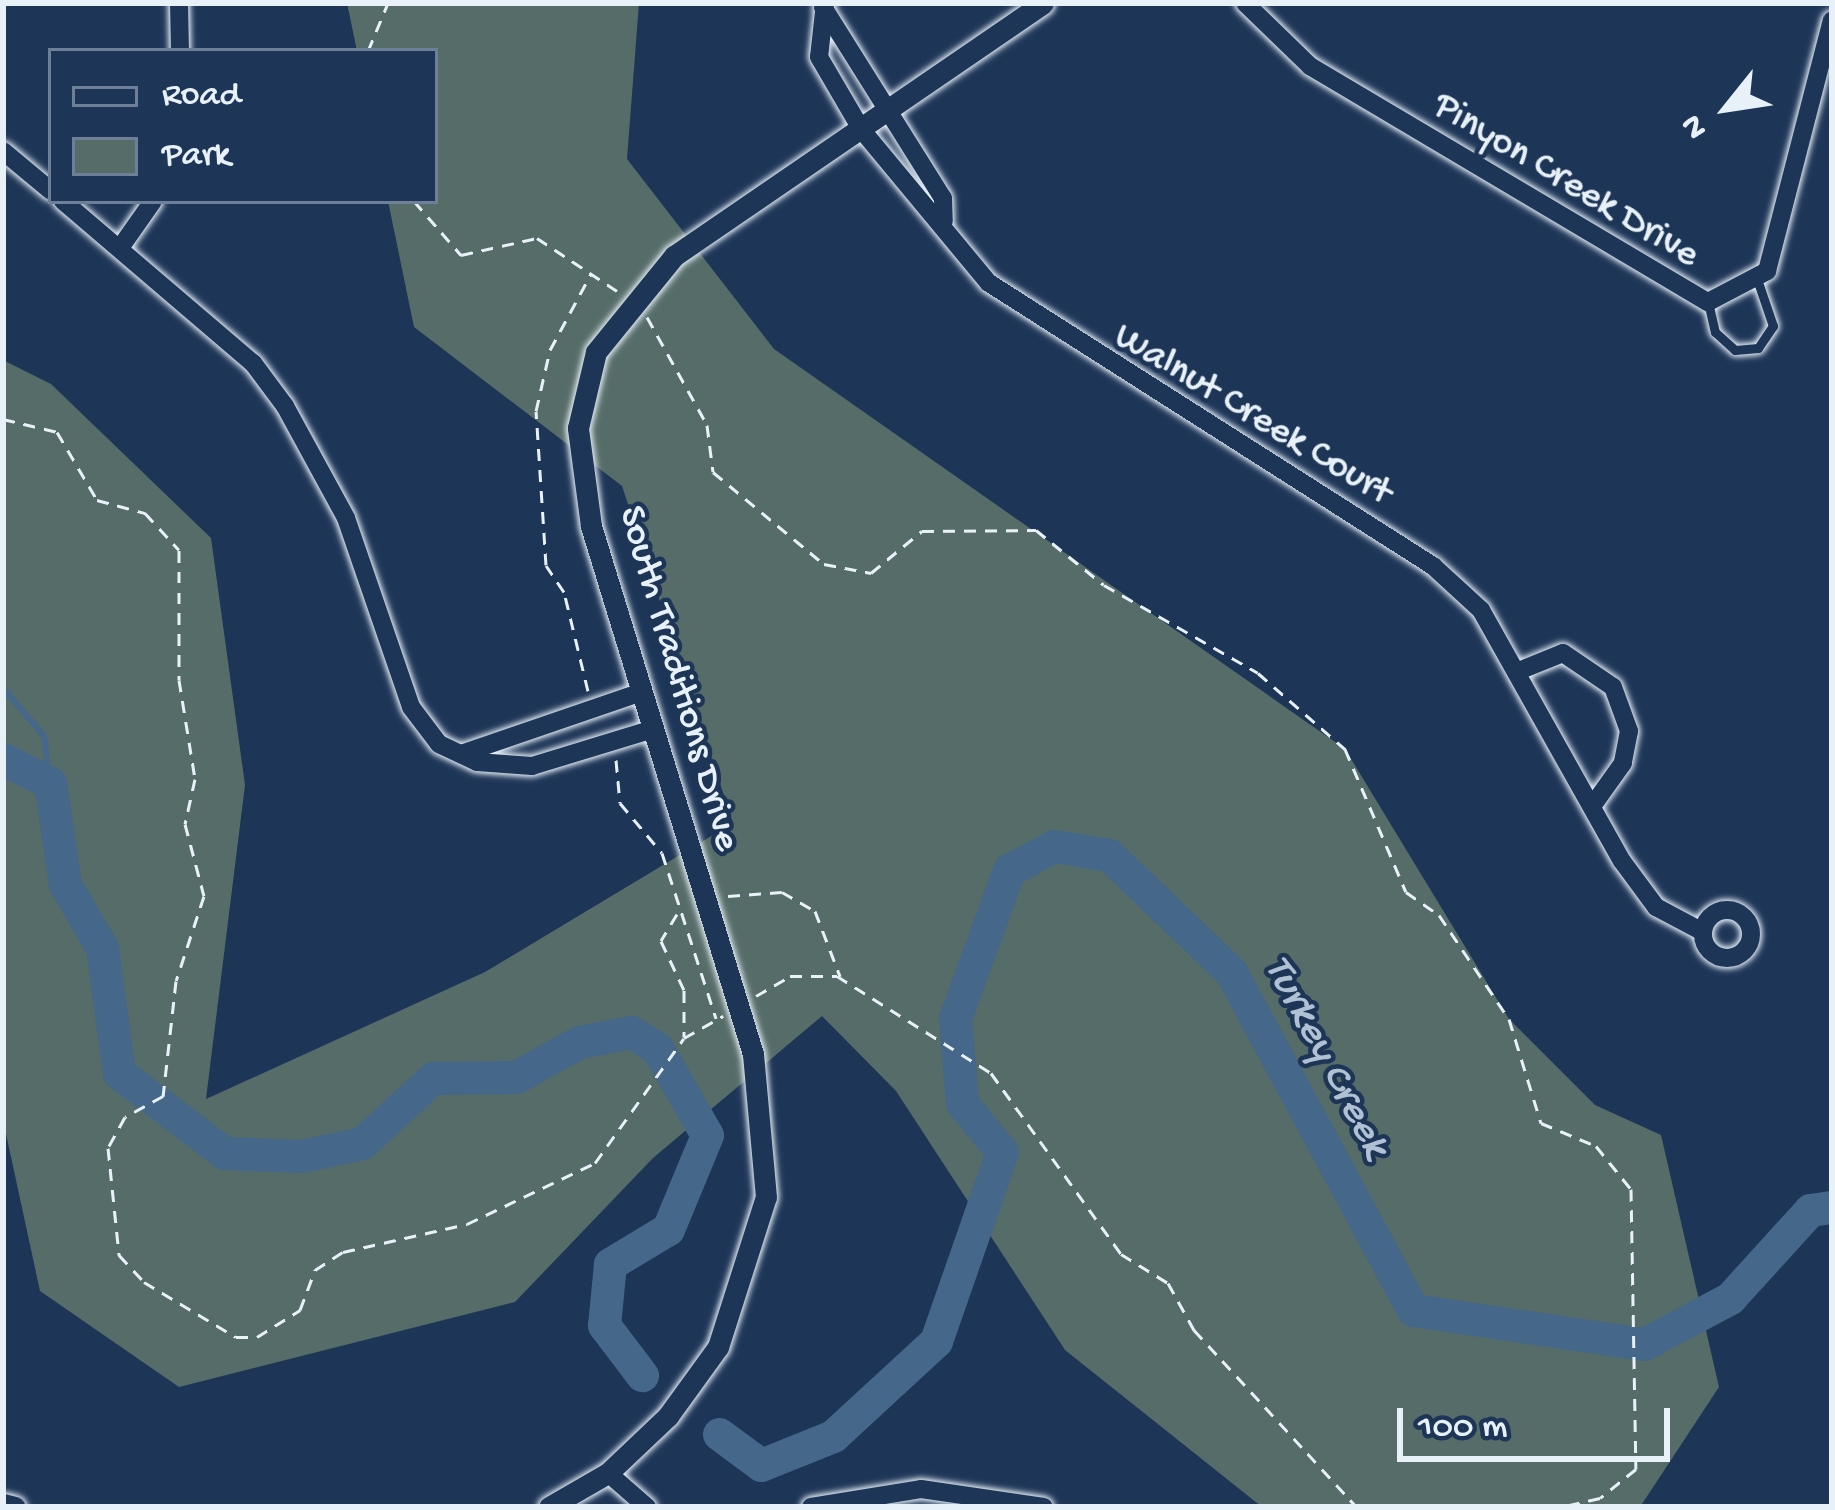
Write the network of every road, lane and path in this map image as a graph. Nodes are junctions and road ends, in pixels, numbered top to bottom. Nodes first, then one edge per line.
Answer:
1 (179, 3) edge
2 (388, 3) edge
3 (1043, 3) edge
4 (1244, 3) edge
5 (824, 5) edge
6 (1832, 20) edge
7 (180, 48) edge
8 (369, 48) edge
9 (888, 111) junction
10 (861, 129) junction
11 (3, 151) edge
12 (48, 188) edge
13 (68, 204) edge
14 (151, 204) edge
15 (417, 204) edge
16 (944, 221) junction
17 (120, 248) junction
18 (593, 272) junction
19 (1758, 282) junction
20 (1708, 302) junction
21 (631, 303) junction
22 (3, 419) edge
23 (1521, 670) junction
24 (640, 693) junction
25 (596, 709) junction
26 (650, 730) junction
27 (612, 741) junction
28 (461, 754) junction
29 (1593, 805) junction
30 (726, 896) dead end
31 (676, 914) dead end
32 (1703, 932) dead end
33 (843, 982) junction
34 (738, 1007) junction
35 (717, 1020) junction
36 (682, 1041) junction
37 (608, 1473) junction
38 (875, 1502) edge
39 (3, 1504) edge
40 (15, 1507) edge
41 (549, 1507) edge
42 (647, 1507) edge
43 (811, 1507) edge
44 (1044, 1507) edge
45 (1357, 1507) edge
46 (1562, 1507) edge

1 - 7 street
2 - 8 path
3 - 9 street, South Traditions Drive
4 - 20 street, Pinyon Creek Drive
5 - 9 street, Walnut Creek Court
5 - 10 street, Walnut Creek Court
6 - 19 street
9 - 10 street, South Traditions Drive
9 - 16 street, Walnut Creek Court
10 - 16 street, Walnut Creek Court
10 - 21 street, South Traditions Drive
11 - 12 street
13 - 17 street
14 - 17 street
15 - 18 path
16 - 23 street, Walnut Creek Court
17 - 28 street
18 - 21 path
18 - 25 path
19 - 20 street, Pinyon Creek Drive
19 - 20 lane
21 - 24 street, South Traditions Drive
21 - 46 path
22 - 36 path
23 - 29 street, Walnut Creek Court
23 - 29 street
24 - 25 street
24 - 26 street, South Traditions Drive
25 - 28 street
26 - 27 street
26 - 34 street, South Traditions Drive
27 - 28 street
27 - 35 path
29 - 32 street, Walnut Creek Court
30 - 33 path
31 - 36 path
33 - 34 path
33 - 45 path
34 - 35 path
34 - 37 street, South Traditions Drive
35 - 36 path
37 - 41 street, South Traditions Drive
37 - 42 street
38 - 43 street
38 - 44 street
39 - 40 street

